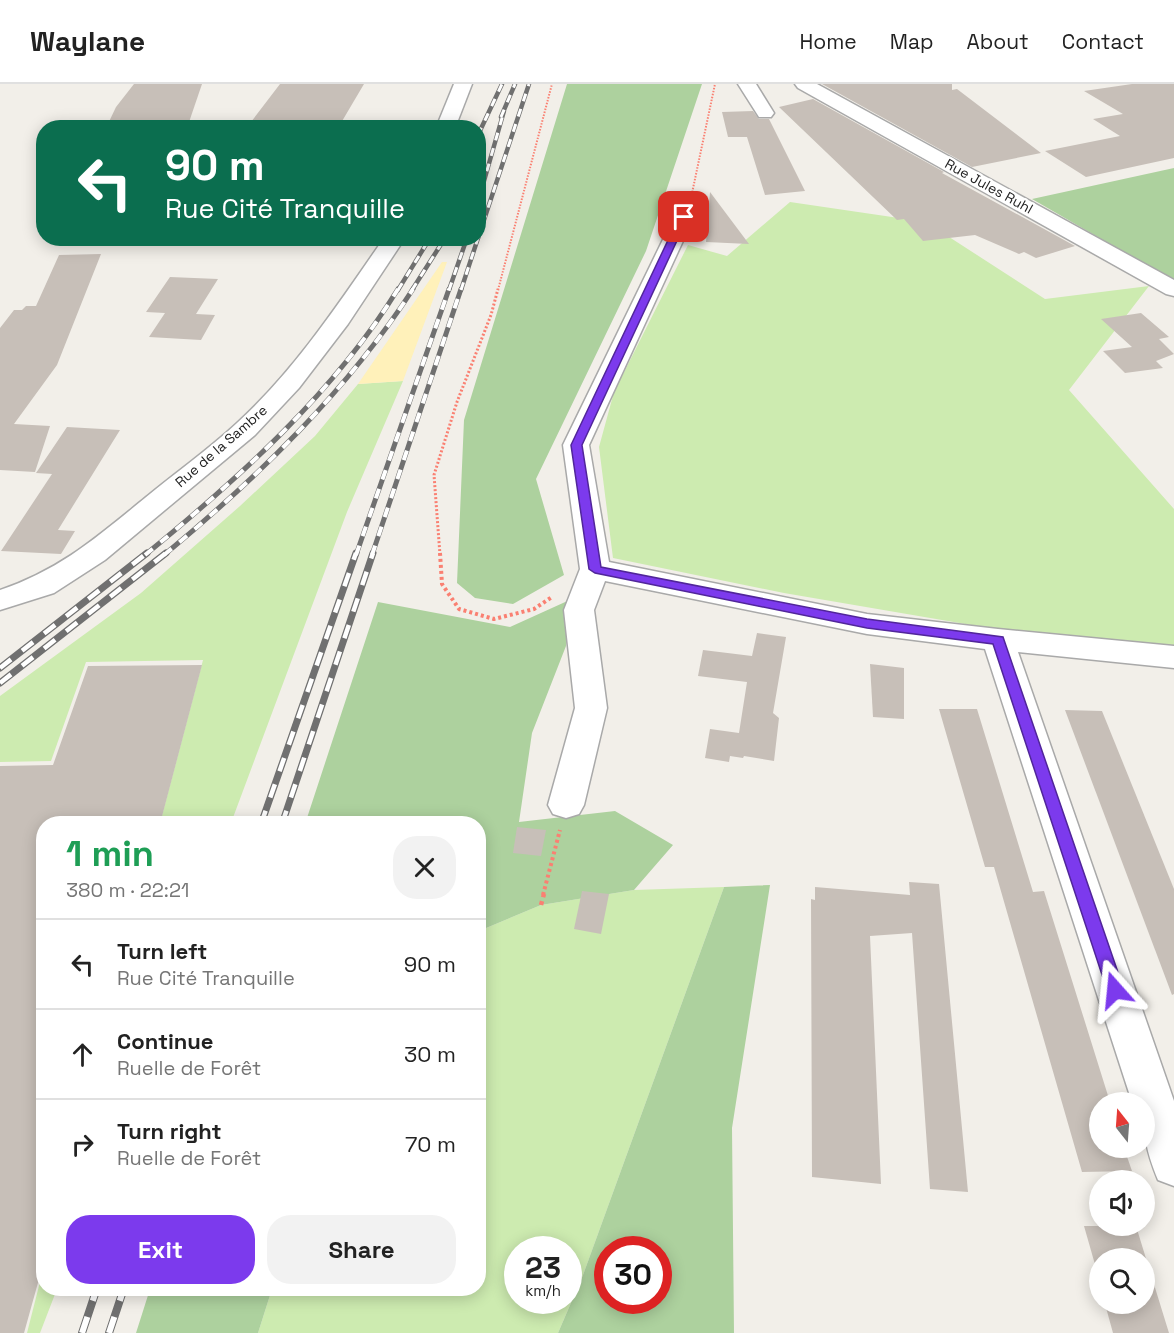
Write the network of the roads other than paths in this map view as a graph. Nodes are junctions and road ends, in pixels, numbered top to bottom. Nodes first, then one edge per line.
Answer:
1 (463, 84) edge
2 (747, 84) edge
3 (804, 84) edge
4 (765, 113) dead end
5 (448, 120) edge
6 (684, 217) road end
7 (390, 246) edge
8 (1174, 289) edge
9 (595, 569) junction
10 (0, 600) edge
11 (998, 640) junction
12 (1174, 657) edge
13 (566, 805) road end
14 (1174, 1165) edge

1 - 5 street
2 - 4 street
3 - 8 street, Rue Jules Ruhl
6 - 9 street
7 - 10 street, Rue de la Sambre
9 - 11 street
9 - 13 street
11 - 12 street
11 - 14 street

